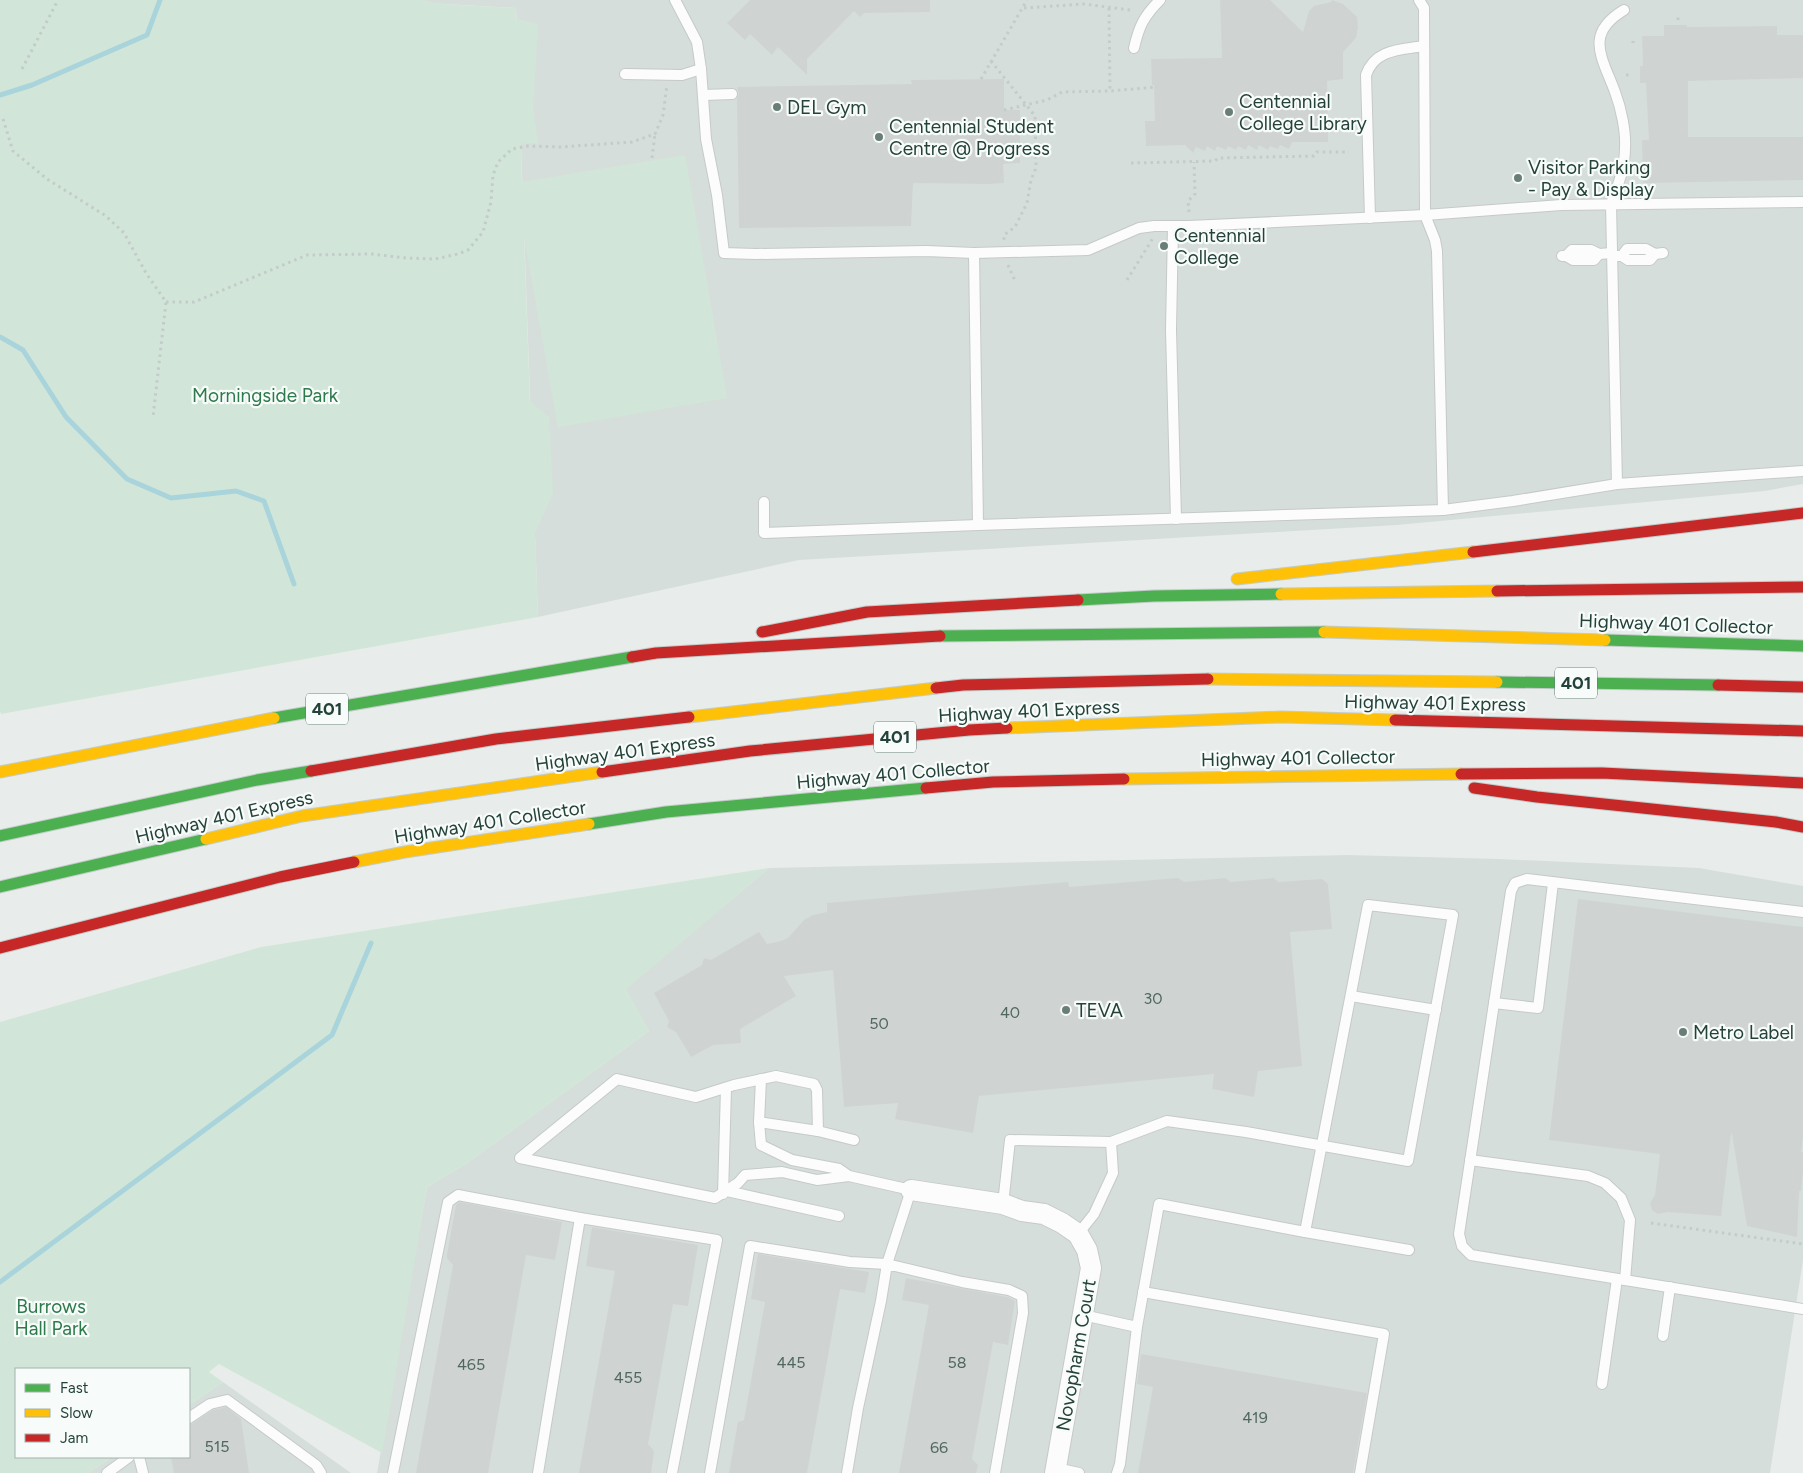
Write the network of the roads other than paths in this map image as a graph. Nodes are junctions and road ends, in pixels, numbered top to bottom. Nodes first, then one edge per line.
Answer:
1 (675, 0) edge
2 (1160, 0) edge
3 (1419, 0) edge
4 (1624, 10) dead end
5 (1424, 46) junction
6 (1134, 48) dead end
7 (701, 69) junction
8 (625, 74) dead end
9 (732, 94) dead end
10 (703, 95) junction
11 (1803, 202) edge
12 (1611, 204) junction
13 (1425, 215) junction
14 (1370, 218) junction
15 (1172, 227) junction
16 (974, 253) junction
17 (1659, 253) dead end
18 (1616, 255) junction
19 (1564, 256) dead end
20 (1803, 471) edge
21 (1618, 484) junction
22 (764, 502) dead end
23 (1443, 510) junction
24 (1803, 513) edge
25 (1176, 519) junction
26 (978, 525) junction
27 (1225, 580) dead end
28 (1207, 583) dead end
29 (1803, 587) edge
30 (1154, 596) junction
31 (1803, 646) edge
32 (656, 653) junction
33 (1803, 687) edge
34 (1803, 731) edge
35 (0, 772) edge
36 (1379, 774) junction
37 (1803, 782) edge
38 (1803, 827) edge
39 (0, 836) edge
40 (1554, 883) junction
41 (0, 887) edge
42 (1803, 912) edge
43 (0, 948) edge
44 (1350, 996) junction
45 (1494, 1003) junction
46 (1436, 1010) junction
47 (761, 1079) junction
48 (726, 1088) junction
49 (759, 1122) junction
50 (818, 1131) junction
51 (854, 1140) dead end
52 (1111, 1142) junction
53 (1322, 1146) junction
54 (1470, 1160) junction
55 (849, 1176) junction
56 (911, 1190) junction
57 (725, 1192) junction
58 (1003, 1204) junction
59 (839, 1216) dead end
60 (580, 1218) junction
61 (1305, 1232) junction
62 (1078, 1234) junction
63 (1409, 1250) dead end
64 (887, 1264) junction
65 (1621, 1279) junction
66 (1670, 1287) junction
67 (1143, 1292) junction
68 (1803, 1309) edge
69 (1083, 1315) junction
70 (1137, 1327) junction
71 (1663, 1336) dead end
72 (1602, 1384) dead end
73 (190, 1417) edge
74 (128, 1458) edge
75 (139, 1458) edge
76 (1055, 1471) edge
77 (106, 1473) edge
78 (143, 1473) edge
79 (321, 1473) edge
80 (392, 1473) edge
81 (538, 1473) edge
82 (672, 1473) edge
83 (710, 1473) edge
84 (847, 1473) edge
85 (996, 1473) edge
86 (1080, 1473) edge
87 (1117, 1473) edge
88 (1360, 1473) edge

1 - 7 lane
2 - 6 lane
3 - 5 lane
4 - 12 lane
5 - 13 lane
5 - 14 lane
7 - 8 lane
7 - 10 lane
9 - 10 lane
10 - 16 lane
11 - 12 lane
12 - 13 lane
12 - 18 lane
13 - 14 lane
13 - 23 lane
14 - 15 lane
15 - 16 lane
15 - 25 lane
16 - 26 lane
17 - 18 lane
18 - 19 lane
18 - 21 lane
20 - 21 lane
21 - 23 lane
22 - 26 lane
23 - 25 lane
24 - 27 highway
25 - 26 lane
28 - 30 highway
29 - 30 highway
30 - 32 highway
31 - 32 highway, Highway 401 Collector / 401
32 - 35 highway, Highway 401 Collector / 401
33 - 39 highway, Highway 401 Express / 401
34 - 41 highway, Highway 401 Express / 401
36 - 37 highway, Highway 401 Collector
36 - 38 highway
36 - 43 highway, Highway 401 Collector
40 - 42 lane
40 - 45 lane
40 - 45 lane
44 - 46 lane
44 - 46 lane
44 - 53 lane
45 - 54 lane
46 - 53 lane
47 - 48 lane
47 - 49 lane
47 - 50 lane
48 - 57 lane
48 - 57 lane
49 - 50 lane
49 - 55 lane
50 - 51 lane
52 - 53 lane
52 - 58 lane
52 - 62 lane
53 - 61 lane
54 - 65 lane
54 - 65 lane
55 - 56 lane
55 - 57 lane
56 - 58 street
56 - 64 lane
57 - 59 lane
58 - 62 street
60 - 80 lane
60 - 81 lane
60 - 82 lane
61 - 63 lane
61 - 67 lane
62 - 69 street, Novopharm Court
64 - 83 lane
64 - 84 lane
64 - 85 lane
65 - 66 lane
65 - 72 lane
66 - 68 lane
66 - 71 lane
67 - 70 lane
67 - 88 lane
69 - 70 lane
69 - 76 street, Novopharm Court
70 - 87 lane
73 - 79 lane
74 - 77 lane
75 - 78 lane
76 - 86 lane

